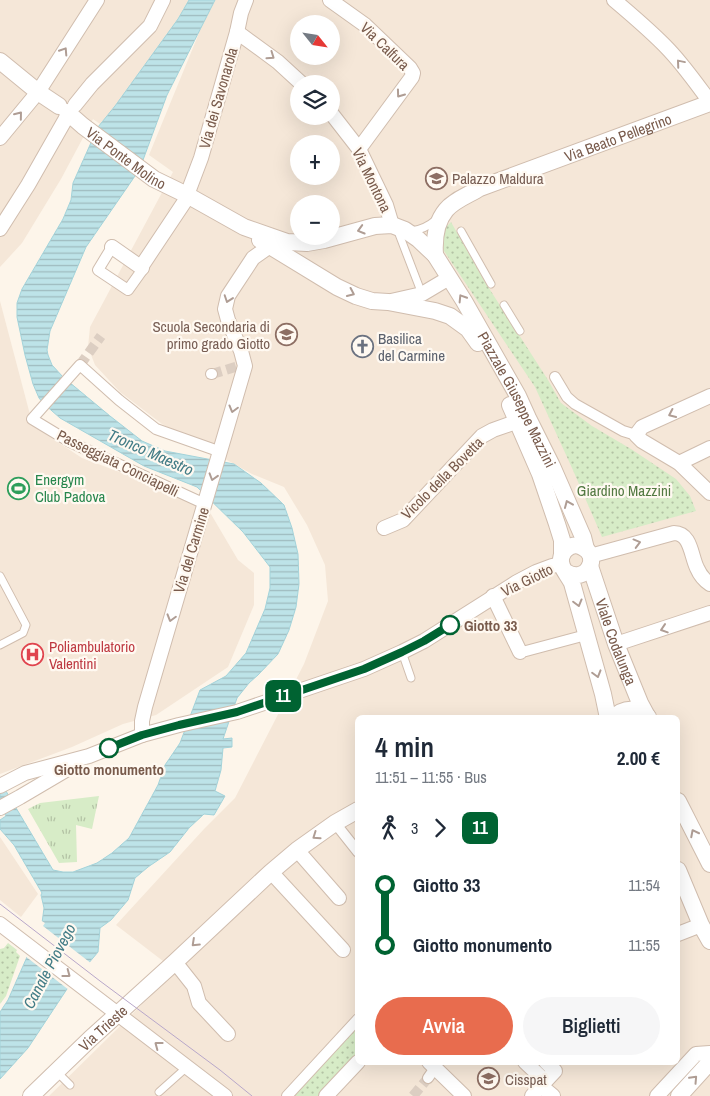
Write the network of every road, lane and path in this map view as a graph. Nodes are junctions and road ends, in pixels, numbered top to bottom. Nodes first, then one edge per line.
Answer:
1 (96, 0) edge
2 (163, 0) edge
3 (246, 0) edge
4 (330, 0) edge
5 (614, 0) edge
6 (237, 32) junction
7 (0, 61) edge
8 (292, 75) edge
9 (38, 92) junction
10 (710, 103) edge
11 (67, 109) junction
12 (340, 125) edge
13 (0, 138) edge
14 (359, 149) junction
15 (187, 195) junction
16 (446, 210) junction
17 (244, 228) junction
18 (399, 228) junction
19 (0, 229) edge
20 (461, 231) dead end
21 (340, 236) edge
22 (287, 242) junction
23 (290, 242) edge
24 (314, 245) edge
25 (112, 246) joint
26 (270, 246) junction
27 (435, 255) junction
28 (306, 267) junction
29 (142, 268) junction
30 (450, 278) junction
31 (491, 284) dead end
32 (422, 294) junction
33 (388, 302) junction
34 (504, 305) dead end
35 (520, 331) dead end
36 (555, 377) dead end
37 (710, 396) edge
38 (522, 420) junction
39 (636, 435) junction
40 (710, 448) edge
41 (220, 455) junction
42 (679, 463) junction
43 (710, 493) edge
44 (206, 501) junction
45 (384, 528) dead end
46 (589, 557) junction
47 (563, 564) junction
48 (0, 576) edge
49 (710, 584) edge
50 (493, 596) junction
51 (710, 613) edge
52 (586, 635) junction
53 (616, 644) junction
54 (0, 645) edge
55 (402, 652) junction
56 (523, 652) joint
57 (411, 678) dead end
58 (607, 715) edge
59 (616, 715) edge
60 (646, 715) edge
61 (647, 715) edge
62 (142, 735) junction
63 (89, 756) junction
64 (4, 784) edge
65 (680, 805) edge
66 (0, 808) edge
67 (355, 812) edge
68 (335, 823) junction
69 (355, 848) edge
70 (297, 850) junction
71 (710, 864) edge
72 (272, 872) junction
73 (680, 875) edge
74 (339, 898) dead end
75 (0, 924) edge
76 (701, 924) junction
77 (680, 933) edge
78 (710, 941) edge
79 (342, 950) dead end
80 (175, 962) junction
81 (118, 1014) junction
82 (355, 1022) edge
83 (228, 1034) dead end
84 (710, 1053) edge
85 (710, 1062) edge
86 (355, 1065) edge
87 (528, 1065) edge
88 (549, 1065) edge
89 (187, 1067) junction
90 (431, 1070) edge
91 (57, 1072) junction
92 (543, 1083) junction
93 (70, 1085) dead end
94 (159, 1092) dead end
95 (31, 1096) edge
96 (225, 1096) edge
97 (287, 1096) edge
98 (326, 1096) edge
99 (464, 1096) edge
100 (532, 1096) edge
101 (552, 1096) edge
102 (657, 1096) edge
103 (678, 1096) edge

9 -> 1 street
2 - 11 street
3 - 6 street, Via dei Savonarola
4 -> 14 street, Via Calfura
10 -> 5 street
6 -> 8 street
6 - 15 street, Via dei Savonarola
7 - 9 street, Via Ponte Molino
9 - 11 street, Via Ponte Molino
13 -> 9 street
10 - 16 street, Via Beato Pellegrino
11 - 15 street, Via Ponte Molino
11 - 19 street
12 - 14 street, Via Montona
14 - 18 street, Via Montona
15 - 17 street, Via Ponte Molino
15 - 29 street, Via dei Savonarola
16 - 18 lane, Via Beato Pellegrino
16 - 27 street
17 - 22 street
17 - 26 street
18 -> 21 street
18 - 27 street, Piazzale Giuseppe Mazzini
18 - 32 lane
20 - 31 lane
22 - 23 street
22 - 26 street
24 - 28 street
25 - 29 street
25 - 29 street
26 - 28 street
26 -> 41 street, Via del Carmine
27 - 30 street, Piazzale Giuseppe Mazzini
28 -> 33 street
30 - 32 street
38 -> 30 street, Piazzale Giuseppe Mazzini
32 - 33 street
33 - 38 street, Piazzale Giuseppe Mazzini
34 - 35 lane
36 - 39 street
37 -> 39 street
38 - 45 street, Vicolo della Bovetta
46 -> 38 street, Piazzale Giuseppe Mazzini
38 - 47 street, Piazzale Giuseppe Mazzini
39 - 42 street
40 - 42 street
41 -> 44 street, Via del Carmine
41 - 44 street, Passeggiata Conciapelli
42 - 43 street
44 -> 62 street, Via del Carmine
46 - 47 street
46 - 47 street
46 -> 49 street
46 - 53 street, Viale Codalunga
47 - 50 street, Via Giotto
47 -> 52 street, Viale Codalunga
48 - 54 lane
50 - 55 street, Via Giotto
50 - 56 street, Via Giotto
51 -> 53 street
52 - 56 street, Via Giotto
52 -> 58 street, Viale Codalunga
53 - 61 street, Viale Codalunga
55 - 57 lane
55 - 62 street, Via Giotto
59 - 60 street
62 - 63 street, Via Giotto
63 - 64 street, Via Giotto
63 - 66 street, Via Giotto
71 -> 65 street
67 - 68 street, Via Trieste
68 - 69 street
68 -> 70 street, Via Trieste
70 - 72 street, Via Trieste
70 - 74 street
72 - 79 street
72 -> 80 street, Via Trieste
73 - 76 street
75 -> 81 street
76 - 77 street
76 - 78 street
80 - 81 street, Via Trieste
80 - 83 street
89 -> 81 street
81 - 91 street, Via Trieste
82 - 97 street
84 - 102 street
103 -> 85 street
86 - 98 street
87 - 92 street
88 - 92 street
89 - 94 lane
89 - 96 street
90 - 99 street
91 - 93 lane
91 - 95 street, Via Trieste
92 - 100 street
92 - 101 street

